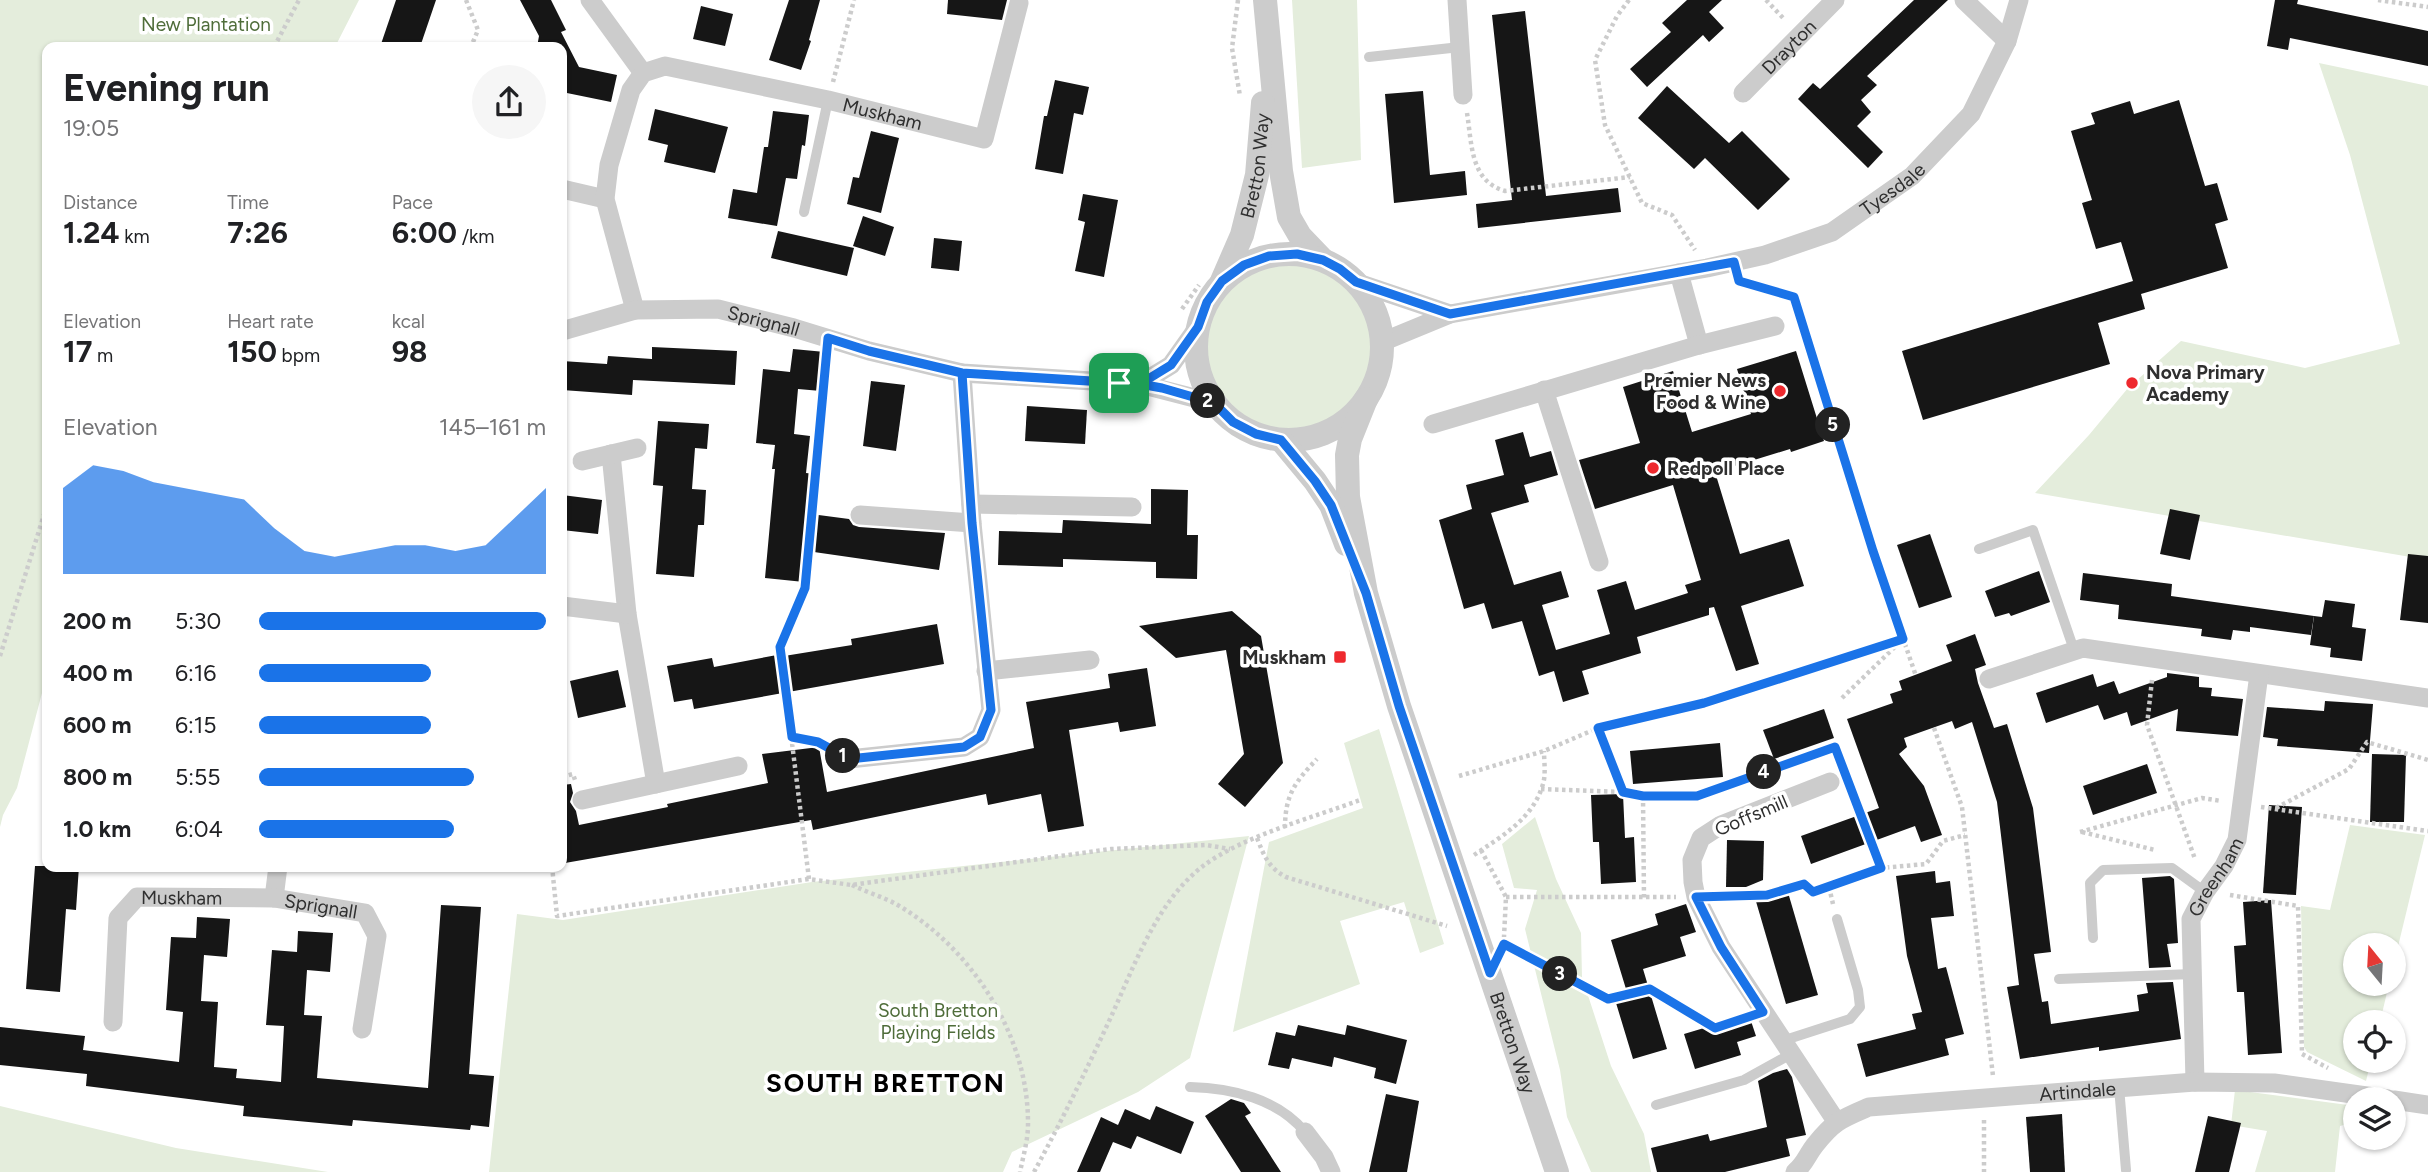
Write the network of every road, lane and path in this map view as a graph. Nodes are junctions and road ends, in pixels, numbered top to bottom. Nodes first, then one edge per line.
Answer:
1 (299, 0) edge
2 (466, 0) edge
3 (590, 0) edge
4 (854, 0) edge
5 (1238, 0) edge
6 (1265, 0) edge
7 (1457, 0) edge
8 (1629, 0) edge
9 (1835, 0) edge
10 (1964, 0) edge
11 (2019, 0) edge
12 (2378, 0) edge
13 (1019, 3) dead end
14 (2428, 7) edge
15 (2007, 41) junction
16 (277, 42) edge
17 (473, 42) edge
18 (1268, 45) junction
19 (1460, 47) junction
20 (1369, 57) dead end
21 (643, 72) junction
22 (1743, 93) dead end
23 (1464, 95) joint
24 (1241, 99) dead end
25 (828, 100) junction
26 (1630, 177) junction
27 (567, 190) edge
28 (605, 199) junction
29 (804, 212) dead end
30 (1323, 260) junction
31 (1734, 262) junction
32 (1707, 268) junction
33 (1679, 273) junction
34 (1213, 280) junction
35 (1356, 282) junction
36 (635, 310) junction
37 (1450, 314) junction
38 (1189, 319) junction
39 (1775, 326) dead end
40 (567, 330) edge
41 (828, 338) junction
42 (1382, 342) junction
43 (1699, 345) junction
44 (962, 373) junction
45 (1140, 384) junction
46 (1544, 390) junction
47 (1366, 399) junction
48 (1214, 403) junction
49 (1433, 424) dead end
50 (1281, 440) junction
51 (637, 448) dead end
52 (611, 454) junction
53 (582, 461) dead end
54 (1132, 507) dead end
55 (971, 514) junction
56 (860, 515) dead end
57 (42, 521) edge
58 (1979, 549) dead end
59 (1599, 562) dead end
60 (1366, 593) junction
61 (567, 607) edge
62 (627, 614) junction
63 (1903, 639) junction
64 (2074, 650) junction
65 (0, 656) edge
66 (2155, 658) junction
67 (1090, 660) dead end
68 (986, 671) junction
69 (2259, 674) junction
70 (1916, 676) dead end
71 (1989, 679) dead end
72 (1842, 698) dead end
73 (2428, 698) edge
74 (1598, 728) junction
75 (1934, 728) dead end
76 (792, 737) junction
77 (1544, 751) junction
78 (849, 759) joint
79 (1317, 759) dead end
80 (2428, 760) edge
81 (738, 766) dead end
82 (1459, 776) dead end
83 (1841, 779) junction
84 (656, 784) junction
85 (1541, 789) junction
86 (1623, 792) junction
87 (1643, 796) junction
88 (582, 800) dead end
89 (1360, 800) dead end
90 (2242, 804) junction
91 (2175, 806) junction
92 (2275, 809) junction
93 (1285, 828) junction
94 (2428, 831) edge
95 (2080, 832) dead end
96 (1965, 835) junction
97 (1257, 838) junction
98 (1230, 849) junction
99 (1481, 850) junction
100 (1472, 856) dead end
101 (2195, 859) dead end
102 (1881, 868) junction
103 (277, 872) edge
104 (553, 872) edge
105 (809, 879) junction
106 (851, 885) junction
107 (2205, 892) junction
108 (1506, 897) junction
109 (1696, 897) junction
110 (274, 898) junction
111 (1644, 898) junction
112 (1837, 919) dead end
113 (1447, 926) dead end
114 (2093, 938) dead end
115 (1504, 944) junction
116 (1490, 973) junction
117 (2193, 974) junction
118 (2059, 979) dead end
119 (1763, 1012) junction
120 (113, 1022) dead end
121 (362, 1029) dead end
122 (1786, 1047) junction
123 (2195, 1082) junction
124 (1994, 1084) dead end
125 (1190, 1087) dead end
126 (2119, 1087) junction
127 (2360, 1087) edge
128 (2343, 1093) edge
129 (2406, 1102) edge
130 (1656, 1105) dead end
131 (2428, 1105) edge
132 (1984, 1118) dead end
133 (1836, 1121) junction
134 (1305, 1132) joint
135 (2126, 1170) dead end
136 (1020, 1172) edge
137 (1034, 1172) edge
138 (1331, 1172) edge
139 (1557, 1172) edge
140 (1795, 1172) edge
141 (1984, 1172) edge

1 - 16 path
2 - 17 path
3 - 21 street
4 - 25 path
5 - 24 path
6 - 18 street, Bretton Way
7 - 19 street
8 - 26 path
9 - 22 street, Drayton
10 - 15 street
11 - 15 street, Tyesdale
12 - 14 path
13 - 25 street, Muskham
15 - 31 street, Tyesdale
18 - 30 street, Bretton Way
18 - 34 street, Bretton Way
19 - 20 lane
19 - 23 street
21 - 25 street, Muskham
21 - 28 street
23 - 26 path
25 - 29 lane
26 - 32 path
27 - 28 street
28 - 36 street
30 - 34 street
30 - 35 street
31 - 32 street, Tyesdale
31 - 63 path
32 - 33 street, Tyesdale
33 - 37 street, Tyesdale
33 - 43 street
34 - 38 path
34 - 38 street
35 - 37 street, Tyesdale
35 - 42 street
36 - 40 street, Sprignall
36 - 41 street, Sprignall
37 - 42 street, Tyesdale
38 - 45 street
38 - 48 street
39 - 43 street
41 - 44 street, Sprignall
41 - 76 path
42 - 47 street
43 - 46 street
44 - 45 street, Sprignall
44 - 55 street
45 - 48 street, Sprignall
46 - 49 street
46 - 59 street
47 - 50 street
47 - 60 street, Bretton Way
48 - 50 street
50 - 60 street, Bretton Way
51 - 52 street
52 - 53 street
52 - 62 street
54 - 55 street
55 - 56 street
55 - 68 street
57 - 65 path
58 - 64 lane
60 - 116 street, Bretton Way
61 - 62 street
62 - 84 street
63 - 70 path
63 - 72 path
63 - 74 path
64 - 66 street
64 - 71 street
66 - 69 street
66 - 91 path
67 - 68 street
68 - 78 street
69 - 73 street
69 - 90 street, Greenham
74 - 77 path
74 - 86 path
75 - 96 path
76 - 78 path
76 - 105 path
77 - 82 path
77 - 85 path
79 - 93 path
80 - 92 path
81 - 84 street
83 - 87 path
83 - 102 path
83 - 109 street, Goffsmill
84 - 88 street
85 - 86 path
85 - 99 path
86 - 87 path
87 - 111 path
89 - 93 path
90 - 91 path
90 - 92 path
90 - 107 street, Greenham
91 - 95 path
91 - 101 path
92 - 94 path
93 - 97 path
96 - 102 path
96 - 124 path
97 - 98 path
97 - 113 path
98 - 106 path
98 - 137 path
99 - 100 path
99 - 108 path
102 - 109 path
103 - 110 street, Sprignall
104 - 105 path
105 - 106 path
106 - 136 path
107 - 114 lane
107 - 117 street, Greenham
107 - 127 path
108 - 111 path
108 - 115 path
109 - 111 path
109 - 119 street, Goffsmill
110 - 120 street, Muskham
110 - 121 street, Sprignall
112 - 122 lane
115 - 116 path
115 - 119 path
116 - 139 street, Bretton Way
117 - 118 lane
117 - 123 street, Greenham
119 - 122 street, Goffsmill
122 - 130 lane
122 - 133 street, Goffsmill
123 - 126 street, Artindale
123 - 128 street, Artindale
125 - 134 lane
126 - 133 street, Artindale
126 - 135 lane
129 - 131 street
132 - 141 path
133 - 140 street, Artindale
134 - 138 street

